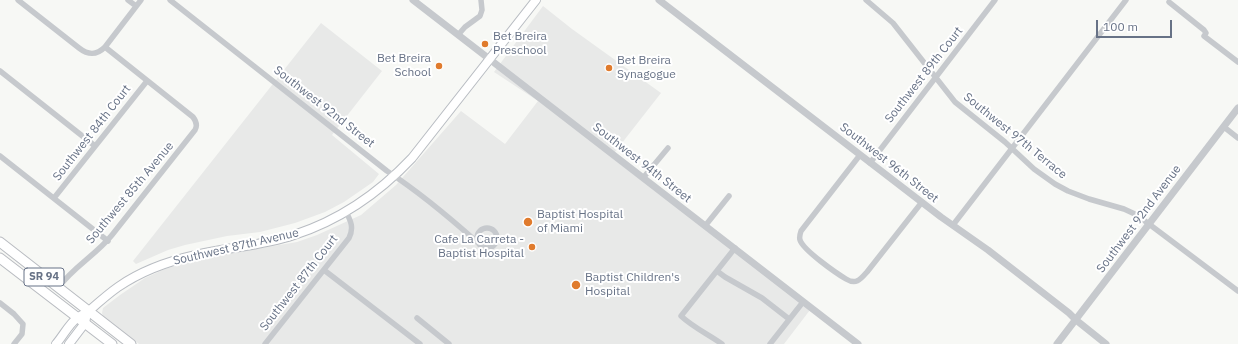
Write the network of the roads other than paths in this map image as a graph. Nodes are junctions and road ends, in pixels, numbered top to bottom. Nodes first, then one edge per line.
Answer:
1 (18, 0) edge
2 (128, 0) edge
3 (141, 0) edge
4 (170, 0) edge
5 (413, 0) edge
6 (481, 0) edge
7 (536, 0) edge
8 (659, 0) edge
9 (866, 0) edge
10 (995, 0) edge
11 (1126, 0) edge
12 (1169, 2) dead end
13 (136, 6) junction
14 (458, 35) junction
15 (105, 47) junction
16 (489, 59) junction
17 (1238, 62) edge
18 (0, 71) edge
19 (936, 76) junction
20 (147, 80) junction
21 (1238, 108) edge
22 (1224, 127) junction
23 (1238, 138) edge
24 (95, 146) junction
25 (668, 148) dead end
26 (1012, 148) junction
27 (860, 155) junction
28 (0, 156) edge
29 (870, 162) junction
30 (394, 176) junction
31 (643, 178) junction
32 (729, 196) dead end
33 (54, 198) junction
34 (922, 202) junction
35 (346, 212) junction
36 (1149, 224) junction
37 (953, 225) junction
38 (705, 226) junction
39 (464, 230) junction
40 (478, 232) junction
41 (108, 241) junction
42 (0, 242) edge
43 (477, 242) junction
44 (735, 248) junction
45 (0, 258) edge
46 (324, 270) junction
47 (717, 271) junction
48 (58, 288) junction
49 (1238, 292) edge
50 (803, 302) junction
51 (0, 303) edge
52 (88, 312) junction
53 (417, 318) dead end
54 (789, 319) junction
55 (81, 320) junction
56 (1076, 320) junction
57 (14, 344) edge
58 (56, 344) edge
59 (69, 344) edge
60 (112, 344) edge
61 (131, 344) edge
62 (265, 344) edge
63 (420, 344) edge
64 (450, 344) edge
65 (722, 344) edge
66 (770, 344) edge
67 (858, 344) edge
68 (1057, 344) edge
69 (1106, 344) edge

1 - 15 street
2 - 13 street
3 - 13 street
4 - 30 street, Southwest 92nd Street
5 - 14 street, Southwest 94th Street
6 - 14 street
7 - 16 main road, Southwest 87th Avenue
8 - 27 street, Southwest 96th Street
9 - 19 street, Southwest 97th Terrace
10 - 19 street, Southwest 89th Court
11 - 26 street
12 - 17 street
13 - 15 street
14 - 16 street, Southwest 94th Street
15 - 20 street
16 - 30 main road, Southwest 87th Avenue
16 - 31 street, Southwest 94th Street
18 - 24 street
19 - 26 street, Southwest 97th Terrace
19 - 29 street, Southwest 89th Court
20 - 24 street, Southwest 84th Court
20 - 41 street, Southwest 85th Avenue
21 - 22 street, Southwest 92nd Avenue
22 - 23 street
22 - 36 street, Southwest 92nd Avenue
24 - 33 street, Southwest 84th Court
25 - 31 street
26 - 36 street, Southwest 97th Terrace
26 - 37 street
27 - 29 street, Southwest 96th Street
27 - 34 street
28 - 33 street
29 - 34 street, Southwest 96th Street
30 - 35 main road, Southwest 87th Avenue
30 - 39 street, Southwest 92nd Street
31 - 38 street, Southwest 94th Street
32 - 38 street
33 - 41 street
34 - 37 street, Southwest 96th Street
35 - 46 street, Southwest 87th Court
35 - 52 main road, Southwest 87th Avenue
36 - 49 street, Southwest 97th Terrace
36 - 56 street, Southwest 92nd Avenue
37 - 56 street, Southwest 96th Street
38 - 44 street, Southwest 94th Street
39 - 40 street
39 - 43 street, Southwest 92nd Street
40 - 43 street
40 - 43 street
41 - 48 street, Southwest 85th Avenue
42 - 48 main road, SR 94
44 - 47 street
44 - 50 street, Southwest 94th Street
45 - 55 main road, SR 94
46 - 62 street, Southwest 87th Court
46 - 63 street
47 - 54 street
47 - 65 street
48 - 52 main road, SR 94
50 - 54 street
50 - 67 street, Southwest 94th Street
51 - 57 street
52 - 55 main road
52 - 61 main road, SR 94
53 - 64 street
54 - 66 street
55 - 58 main road
55 - 59 main road
55 - 60 main road, SR 94
56 - 68 street, Southwest 92nd Avenue
56 - 69 street, Southwest 96th Street

